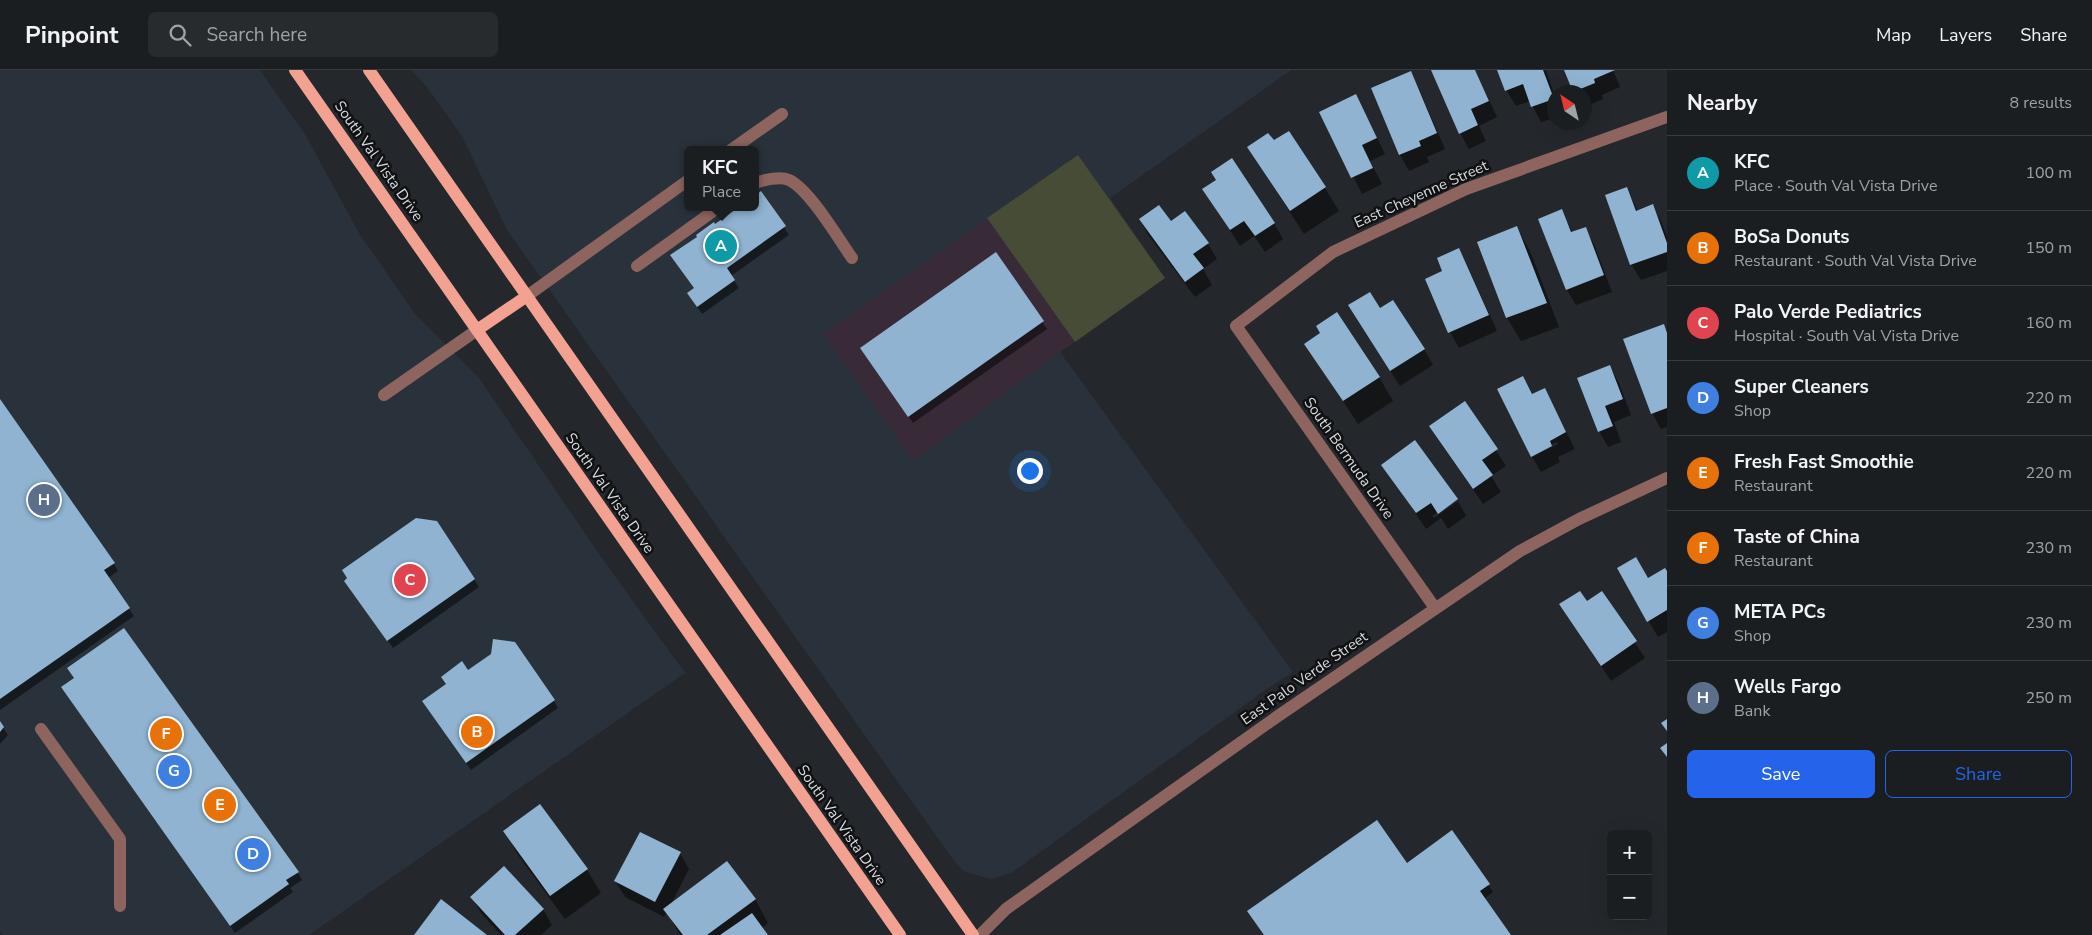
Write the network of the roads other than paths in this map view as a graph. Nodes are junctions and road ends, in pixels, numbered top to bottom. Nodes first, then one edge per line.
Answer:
1 (295, 70) edge
2 (369, 70) edge
3 (782, 114) dead end
4 (1667, 117) edge
5 (737, 146) edge
6 (759, 182) edge
7 (684, 183) edge
8 (713, 211) edge
9 (852, 258) dead end
10 (637, 266) dead end
11 (527, 296) junction
12 (1236, 326) joint
13 (477, 330) junction
14 (384, 395) dead end
15 (1667, 478) edge
16 (1435, 608) junction
17 (41, 729) dead end
18 (120, 906) dead end
19 (900, 935) edge
20 (972, 935) edge
21 (980, 935) edge

1 - 13 main road, South Val Vista Drive
2 - 11 main road
3 - 5 street
4 - 12 street, East Cheyenne Street
6 - 9 street
7 - 11 street
8 - 10 street
11 - 13 main road
11 - 20 main road
12 - 16 street, South Bermuda Drive
13 - 14 street
13 - 19 main road, South Val Vista Drive
15 - 16 street, East Palo Verde Street
16 - 21 street, East Palo Verde Street
17 - 18 street

